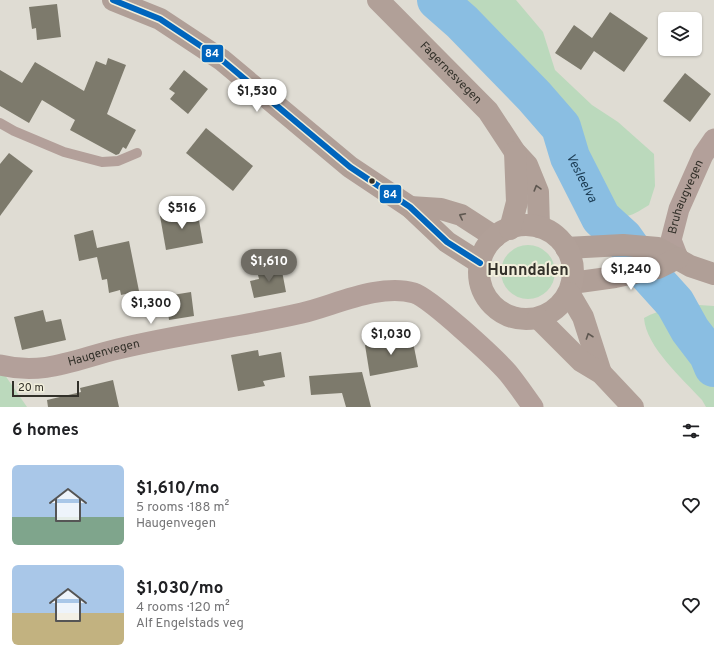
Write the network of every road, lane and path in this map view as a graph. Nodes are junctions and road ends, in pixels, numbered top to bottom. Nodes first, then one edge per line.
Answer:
1 (113, 0) edge
2 (378, 0) edge
3 (0, 122) edge
4 (714, 139) edge
5 (515, 152) junction
6 (137, 153) dead end
7 (410, 207) junction
8 (539, 227) junction
9 (502, 233) junction
10 (566, 248) junction
11 (678, 258) junction
12 (480, 263) junction
13 (714, 274) edge
14 (570, 288) junction
15 (538, 318) junction
16 (0, 365) edge
17 (602, 373) junction
18 (533, 407) edge
19 (633, 407) edge

1 - 7 main road
2 - 5 main road, Fagernesvegen
3 - 6 lane
4 - 11 street, Bruhaugvegen
8 -> 5 main road, Fagernesvegen
5 - 9 main road
9 -> 7 main road
7 - 12 main road
8 - 9 main road
8 - 10 main road
9 - 12 main road
10 - 11 main road
10 - 14 main road
11 - 13 main road
11 - 14 main road
12 - 15 main road
14 - 15 main road
17 -> 14 main road
15 - 17 main road
16 - 18 street, Haugenvegen
17 - 19 main road

